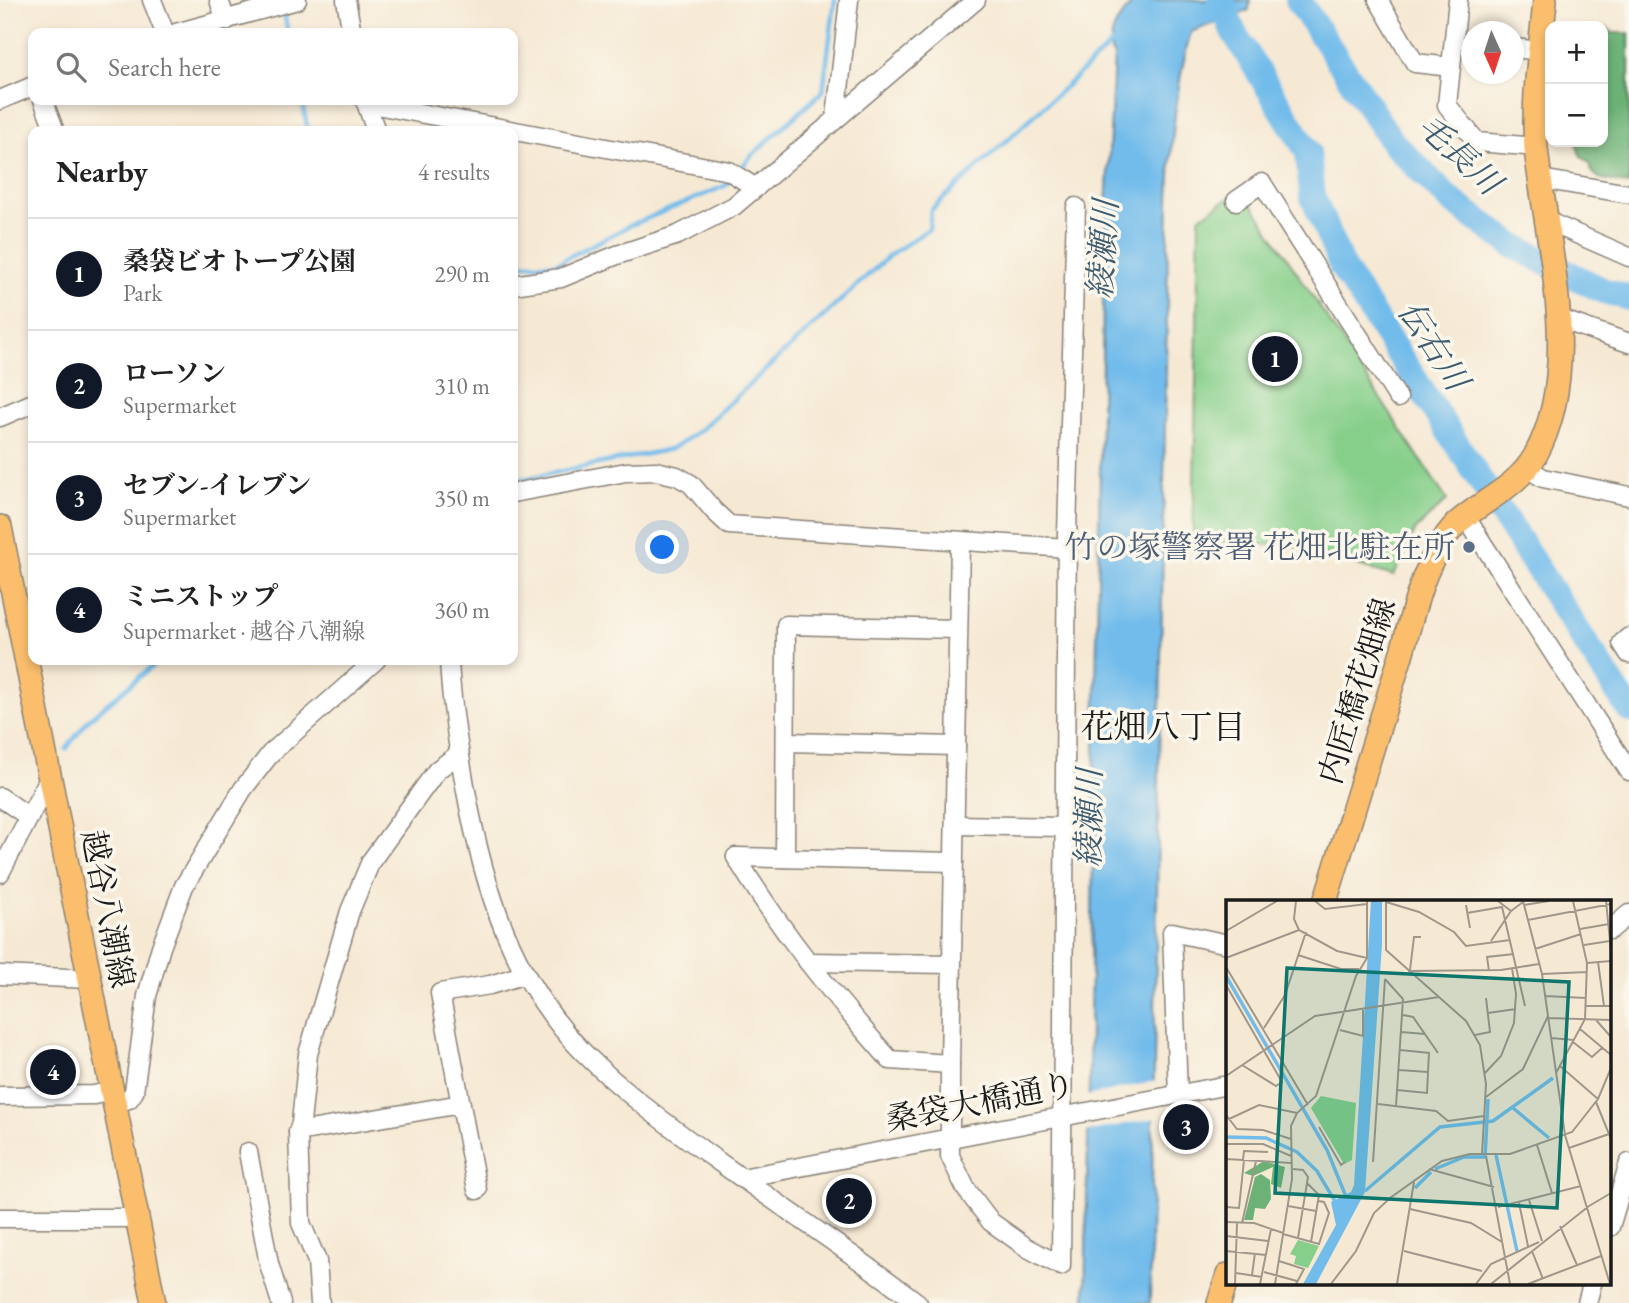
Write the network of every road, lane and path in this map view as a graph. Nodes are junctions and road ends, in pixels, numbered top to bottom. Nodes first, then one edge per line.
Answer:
1 (152, 0) edge
2 (219, 0) edge
3 (297, 0) edge
4 (346, 0) edge
5 (849, 0) edge
6 (976, 0) edge
7 (1378, 0) edge
8 (1458, 0) edge
9 (1545, 0) edge
10 (226, 21) junction
11 (1461, 25) edge
12 (163, 28) edge
13 (197, 28) edge
14 (351, 28) edge
15 (1461, 45) edge
16 (1524, 49) edge
17 (1540, 51) junction
18 (1451, 67) junction
19 (28, 88) edge
20 (0, 100) edge
21 (45, 105) edge
22 (366, 105) edge
23 (386, 105) edge
24 (836, 117) junction
25 (53, 126) edge
26 (374, 126) edge
27 (495, 126) edge
28 (518, 130) edge
29 (1536, 147) junction
30 (1541, 179) junction
31 (756, 188) junction
32 (1629, 194) edge
33 (1237, 201) dead end
34 (1076, 207) dead end
35 (1548, 227) junction
36 (1629, 257) edge
37 (518, 284) edge
38 (1557, 310) junction
39 (1629, 343) edge
40 (1398, 398) dead end
41 (28, 405) edge
42 (0, 417) edge
43 (1527, 468) junction
44 (518, 492) edge
45 (1629, 496) edge
46 (1470, 512) junction
47 (0, 527) edge
48 (960, 542) junction
49 (1068, 548) junction
50 (957, 629) junction
51 (1629, 638) edge
52 (1629, 654) edge
53 (370, 665) edge
54 (449, 665) edge
55 (786, 742) junction
56 (956, 746) junction
57 (459, 754) junction
58 (1629, 771) edge
59 (50, 776) junction
60 (0, 797) edge
61 (29, 817) junction
62 (955, 825) junction
63 (1064, 827) junction
64 (785, 858) junction
65 (954, 862) junction
66 (0, 873) edge
67 (1326, 900) edge
68 (1629, 914) edge
69 (1612, 928) edge
70 (1226, 944) edge
71 (807, 962) junction
72 (952, 964) junction
73 (526, 974) junction
74 (0, 975) edge
75 (90, 979) junction
76 (950, 1064) junction
77 (1226, 1085) edge
78 (0, 1096) edge
79 (1173, 1096) junction
80 (113, 1097) junction
81 (461, 1104) junction
82 (1067, 1116) junction
83 (298, 1132) junction
84 (951, 1138) junction
85 (248, 1152) dead end
86 (1629, 1163) edge
87 (742, 1178) junction
88 (477, 1190) dead end
89 (0, 1218) edge
90 (137, 1218) junction
91 (1612, 1220) edge
92 (1226, 1281) edge
93 (1591, 1286) edge
94 (154, 1303) edge
95 (281, 1303) edge
96 (320, 1303) edge
97 (918, 1303) edge
98 (1219, 1303) edge
99 (1587, 1303) edge

1 - 12 street
2 - 10 street
3 - 10 street
4 - 14 street
5 - 24 street
6 - 24 street
7 - 18 street
8 - 11 street
9 - 17 main road, 内匠橋花畑線
10 - 13 street
15 - 18 street
16 - 17 street
17 - 29 main road, 内匠橋花畑線
18 - 29 street
19 - 20 street
21 - 25 street
22 - 26 street
23 - 27 street
24 - 31 street
28 - 31 street
29 - 30 main road, 内匠橋花畑線
30 - 32 street
30 - 35 main road, 内匠橋花畑線
31 - 37 street
33 - 40 street
34 - 49 street
35 - 36 street
35 - 38 main road, 内匠橋花畑線
38 - 39 street
38 - 43 main road, 内匠橋花畑線
41 - 42 street
43 - 45 street
43 - 46 main road, 内匠橋花畑線
44 - 48 street
46 - 58 street
46 - 67 main road, 内匠橋花畑線
47 - 59 main road, 越谷八潮線
48 - 49 street
48 - 50 street
49 - 63 street
50 - 55 street
50 - 56 street
51 - 52 street
53 - 80 street
54 - 57 street
55 - 56 street
55 - 64 street
56 - 62 street
57 - 73 street
57 - 83 street
59 - 61 street
59 - 75 main road, 越谷八潮線
60 - 61 street
61 - 66 street
62 - 63 street
62 - 65 street
63 - 82 street
64 - 65 street
64 - 71 street
65 - 72 street
68 - 69 street
70 - 79 street
71 - 72 street
71 - 76 street
72 - 76 street
73 - 81 street
73 - 87 street
74 - 75 street
75 - 80 main road, 越谷八潮線
76 - 84 street
77 - 79 street, 桑袋大橋通り
78 - 80 street
79 - 82 street, 桑袋大橋通り
80 - 90 main road, 越谷八潮線
81 - 83 street
81 - 88 street
82 - 84 street, 桑袋大橋通り
82 - 84 street
83 - 96 street
84 - 87 street, 桑袋大橋通り
85 - 95 street
86 - 91 street
87 - 97 street
89 - 90 street
90 - 94 main road, 越谷八潮線
92 - 98 main road
93 - 99 street

